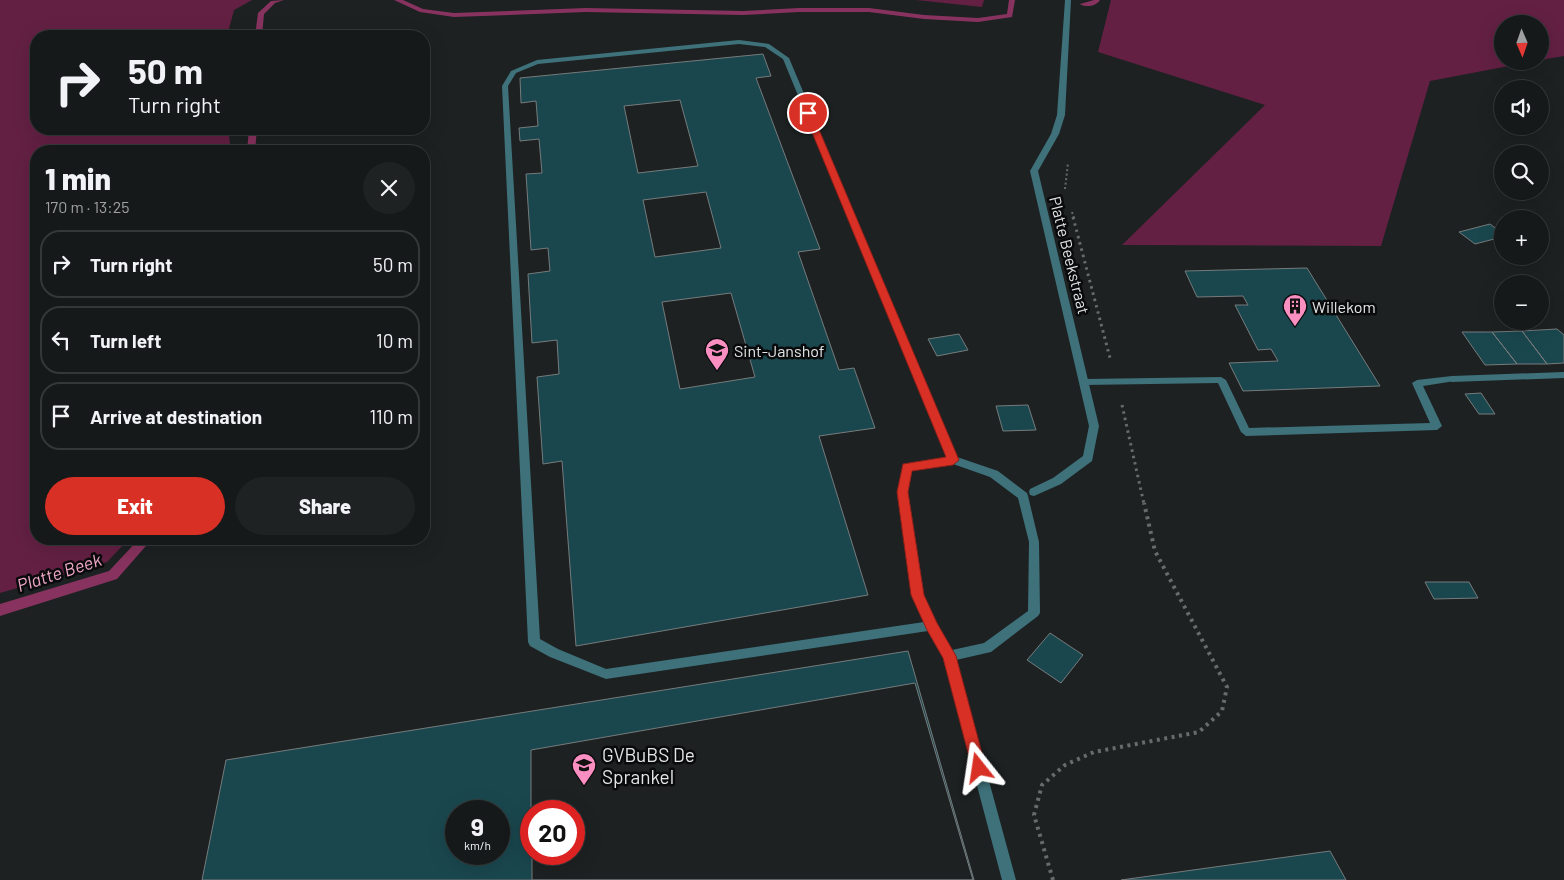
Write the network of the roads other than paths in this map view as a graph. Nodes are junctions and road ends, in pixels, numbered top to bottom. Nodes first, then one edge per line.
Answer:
1 (1068, 0) edge
2 (1564, 375) edge
3 (1085, 382) junction
4 (953, 460) junction
5 (1023, 496) junction
6 (931, 626) junction
7 (949, 656) junction
8 (1009, 880) edge

1 - 3 street, Platte Beekstraat
2 - 3 street
3 - 5 street, Platte Beekstraat
4 - 5 street
4 - 6 street
4 - 6 street
5 - 7 street
6 - 7 street
7 - 8 street

